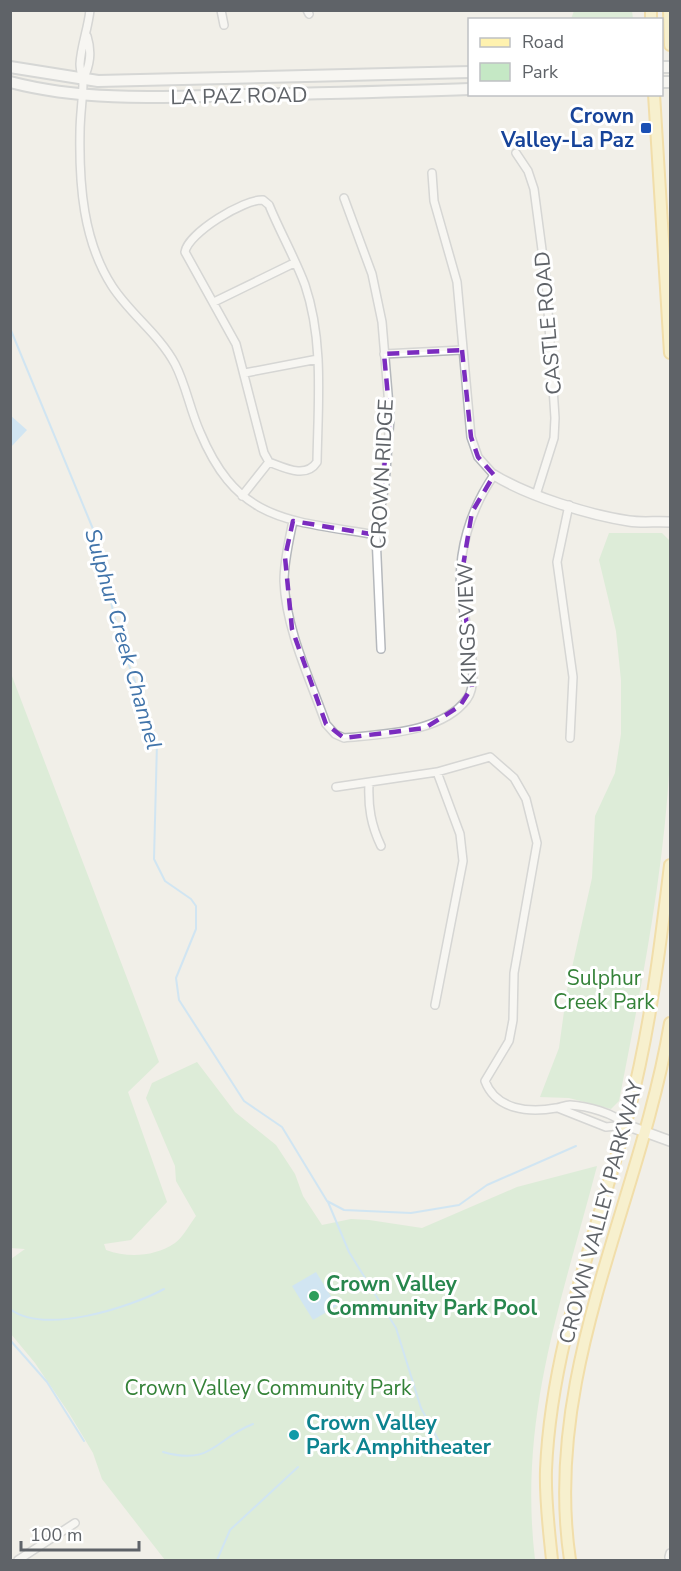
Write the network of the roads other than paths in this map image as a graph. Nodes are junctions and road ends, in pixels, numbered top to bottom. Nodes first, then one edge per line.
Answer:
1 (90, 10) edge
2 (221, 10) edge
3 (669, 10) edge
4 (224, 26) dead end
5 (670, 45) edge
6 (10, 67) edge
7 (468, 72) edge
8 (83, 80) junction
9 (10, 82) edge
10 (468, 89) edge
11 (82, 95) junction
12 (654, 96) edge
13 (516, 153) dead end
14 (432, 173) dead end
15 (344, 198) dead end
16 (294, 263) junction
17 (214, 302) junction
18 (462, 350) junction
19 (670, 353) edge
20 (384, 354) junction
21 (318, 359) junction
22 (245, 373) junction
23 (269, 462) junction
24 (494, 475) junction
25 (536, 495) junction
26 (242, 496) junction
27 (569, 505) junction
28 (293, 521) junction
29 (670, 522) edge
30 (376, 535) junction
31 (381, 649) dead end
32 (570, 738) dead end
33 (437, 772) junction
34 (369, 784) junction
35 (336, 788) dead end
36 (381, 846) dead end
37 (670, 865) edge
38 (435, 1005) dead end
39 (670, 1023) edge
40 (558, 1108) junction
41 (626, 1125) junction
42 (645, 1131) junction
43 (670, 1141) edge
44 (75, 1523) dead end
45 (18, 1560) edge
46 (552, 1560) edge
47 (570, 1560) edge

1 - 8 street
2 - 4 street
3 - 5 main road
6 - 8 main road, LA PAZ ROAD
7 - 8 main road, LA PAZ ROAD
8 - 11 street
9 - 11 main road, LA PAZ ROAD
10 - 11 main road, LA PAZ ROAD
11 - 26 street
12 - 19 main road
13 - 25 street, CASTLE ROAD
14 - 18 street
15 - 20 street, CROWN RIDGE
16 - 17 street
16 - 17 street
16 - 21 street
17 - 22 street
18 - 20 street
18 - 24 street
20 - 30 street, CROWN RIDGE
21 - 22 street
21 - 23 street
22 - 23 street
23 - 26 street
24 - 25 street
24 - 28 street, KINGS VIEW
25 - 27 street
26 - 28 street
27 - 29 street
27 - 32 street
28 - 30 street
30 - 31 street, CROWN RIDGE
33 - 34 street
33 - 38 street
33 - 40 street
34 - 35 street
34 - 36 street
37 - 41 main road, CROWN VALLEY PARKWAY
39 - 42 main road, CROWN VALLEY PARKWAY
40 - 41 street
40 - 41 street
41 - 42 street
41 - 46 main road, CROWN VALLEY PARKWAY
42 - 43 street
42 - 47 main road, CROWN VALLEY PARKWAY
44 - 45 street

